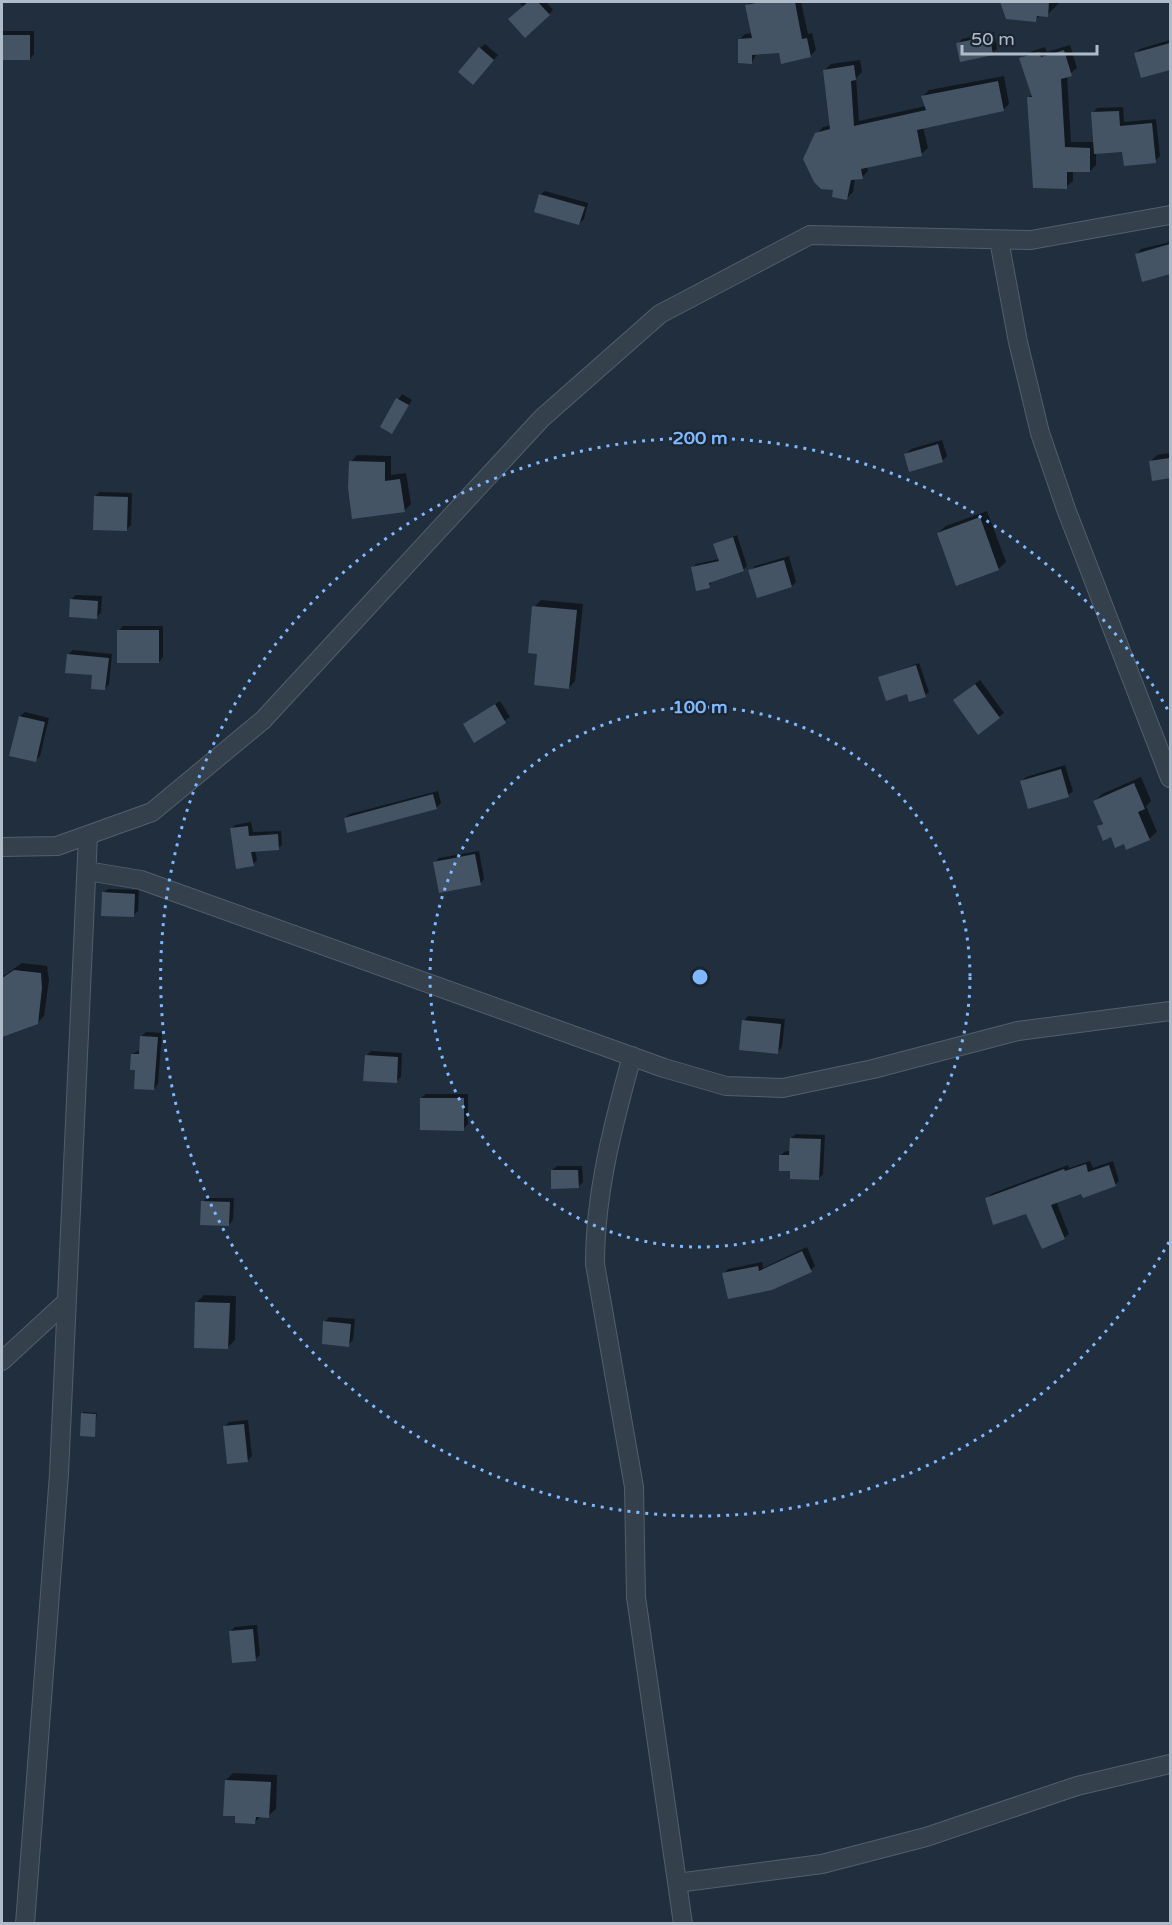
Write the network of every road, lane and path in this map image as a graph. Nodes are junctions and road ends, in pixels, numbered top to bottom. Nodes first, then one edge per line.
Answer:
1 (1170, 215) edge
2 (999, 240) junction
3 (1170, 778) edge
4 (88, 835) junction
5 (2, 847) edge
6 (87, 871) junction
7 (1170, 1011) edge
8 (632, 1056) junction
9 (66, 1302) junction
10 (2, 1361) edge
11 (1170, 1764) edge
12 (677, 1883) junction
13 (26, 1923) edge
14 (683, 1923) edge

1 - 2 street
2 - 3 street
2 - 4 street
4 - 5 street
4 - 6 street
6 - 8 street
6 - 9 street
7 - 8 street
8 - 12 street
9 - 10 street
9 - 13 street
11 - 12 street
12 - 14 street

